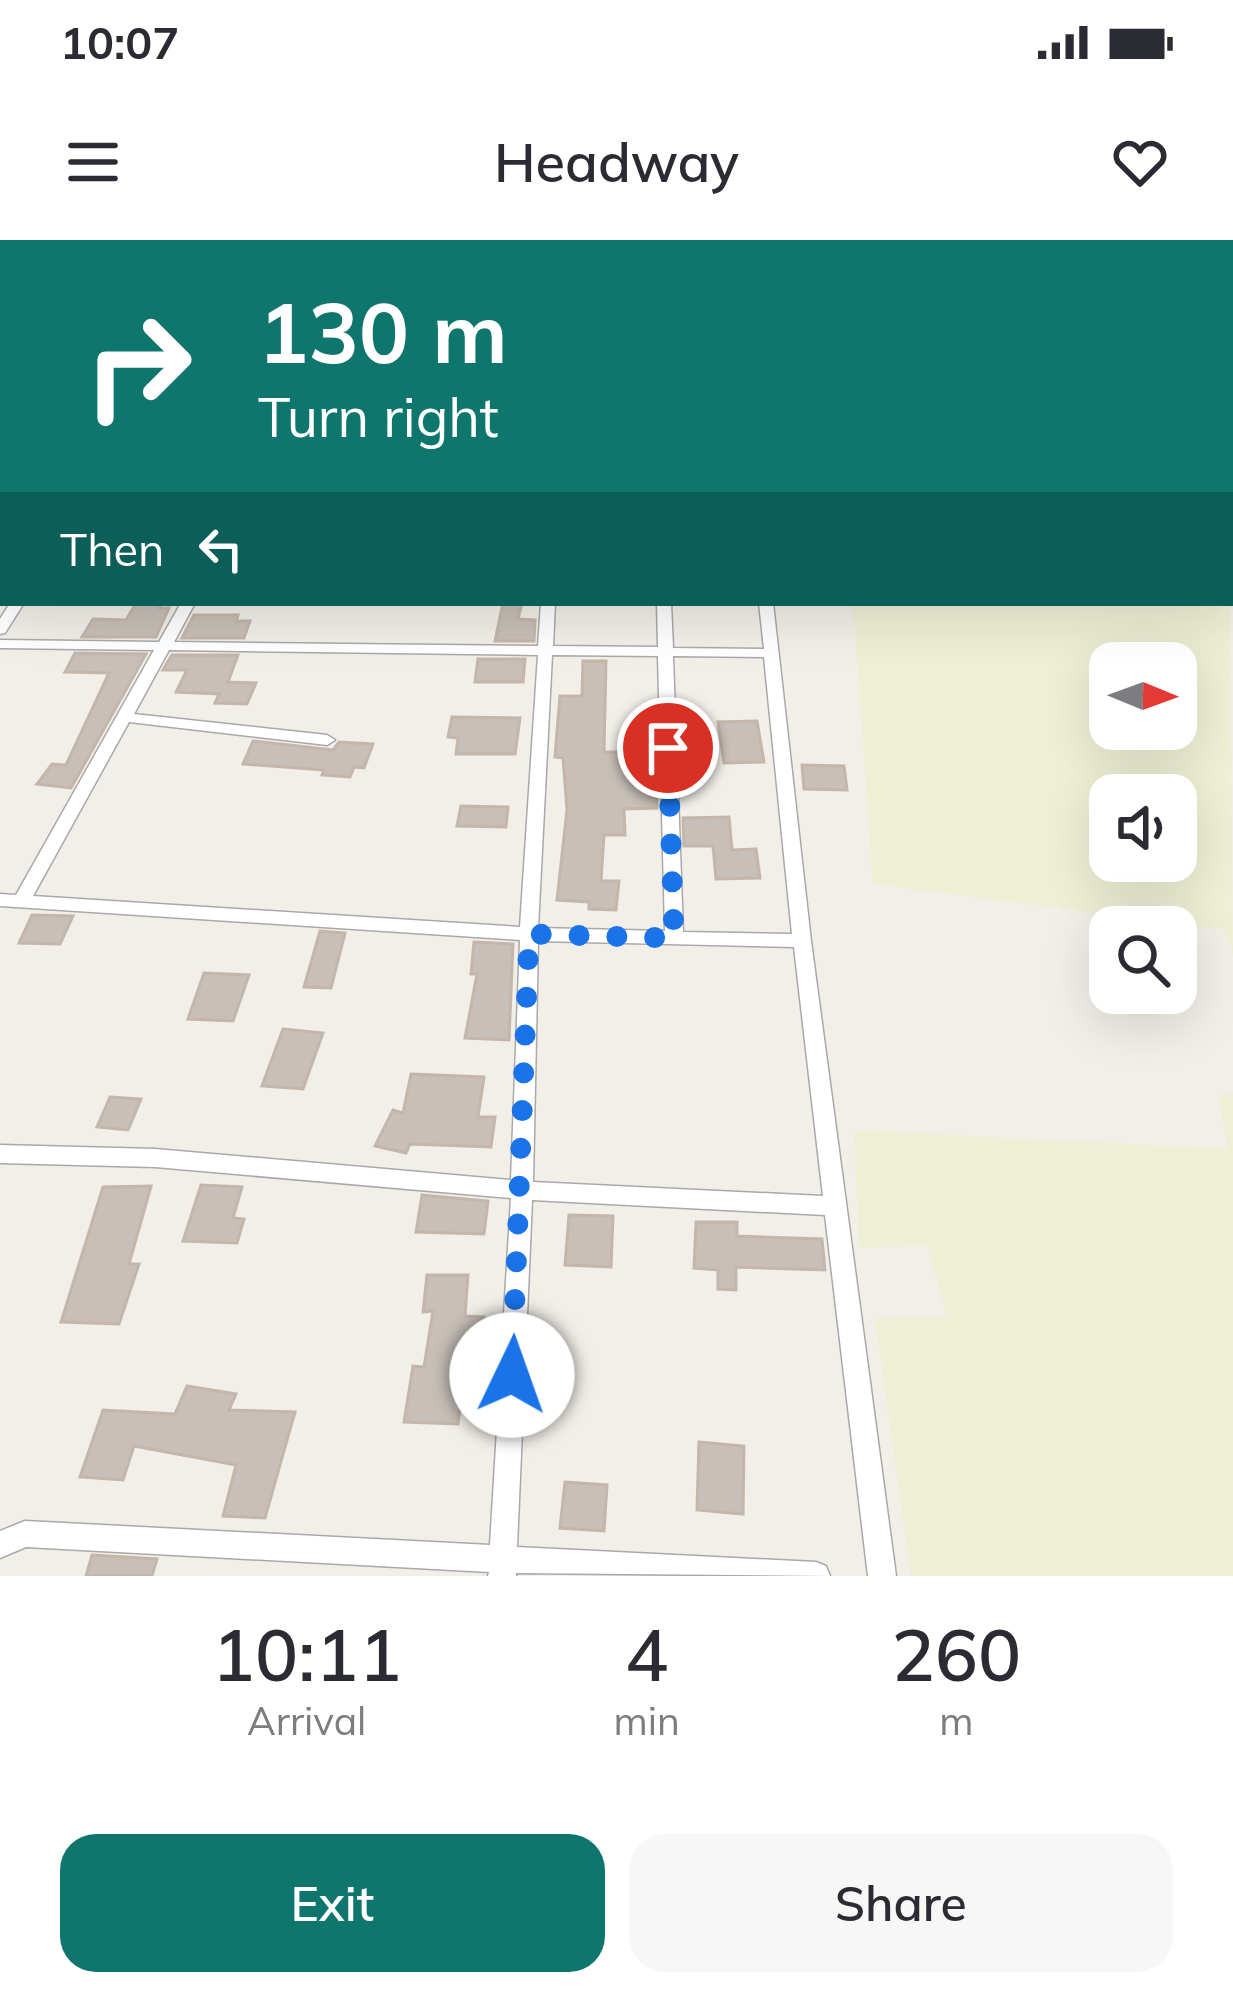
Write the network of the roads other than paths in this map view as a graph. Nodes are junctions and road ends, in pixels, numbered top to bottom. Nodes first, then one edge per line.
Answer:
1 (186, 606) edge
2 (548, 606) edge
3 (664, 606) edge
4 (766, 606) edge
5 (0, 644) edge
6 (163, 648) junction
7 (545, 652) junction
8 (664, 652) junction
9 (770, 652) junction
10 (124, 717) junction
11 (327, 740) dead end
12 (0, 900) edge
13 (21, 902) junction
14 (529, 934) junction
15 (674, 938) junction
16 (802, 941) junction
17 (0, 1154) edge
18 (522, 1190) junction
19 (834, 1206) junction
20 (0, 1545) edge
21 (502, 1568) edge
22 (816, 1576) edge
23 (882, 1576) edge

1 - 6 street
2 - 7 street
3 - 8 street
4 - 9 street
5 - 6 street
6 - 7 street
6 - 10 street
7 - 8 street
7 - 14 street
8 - 9 street
8 - 15 street
9 - 16 street
10 - 11 street
10 - 13 street
12 - 13 street
13 - 14 street
14 - 15 street
14 - 18 street
15 - 16 street
16 - 19 street
17 - 18 street
18 - 19 street
18 - 21 street
19 - 23 street
20 - 21 street
21 - 22 street

